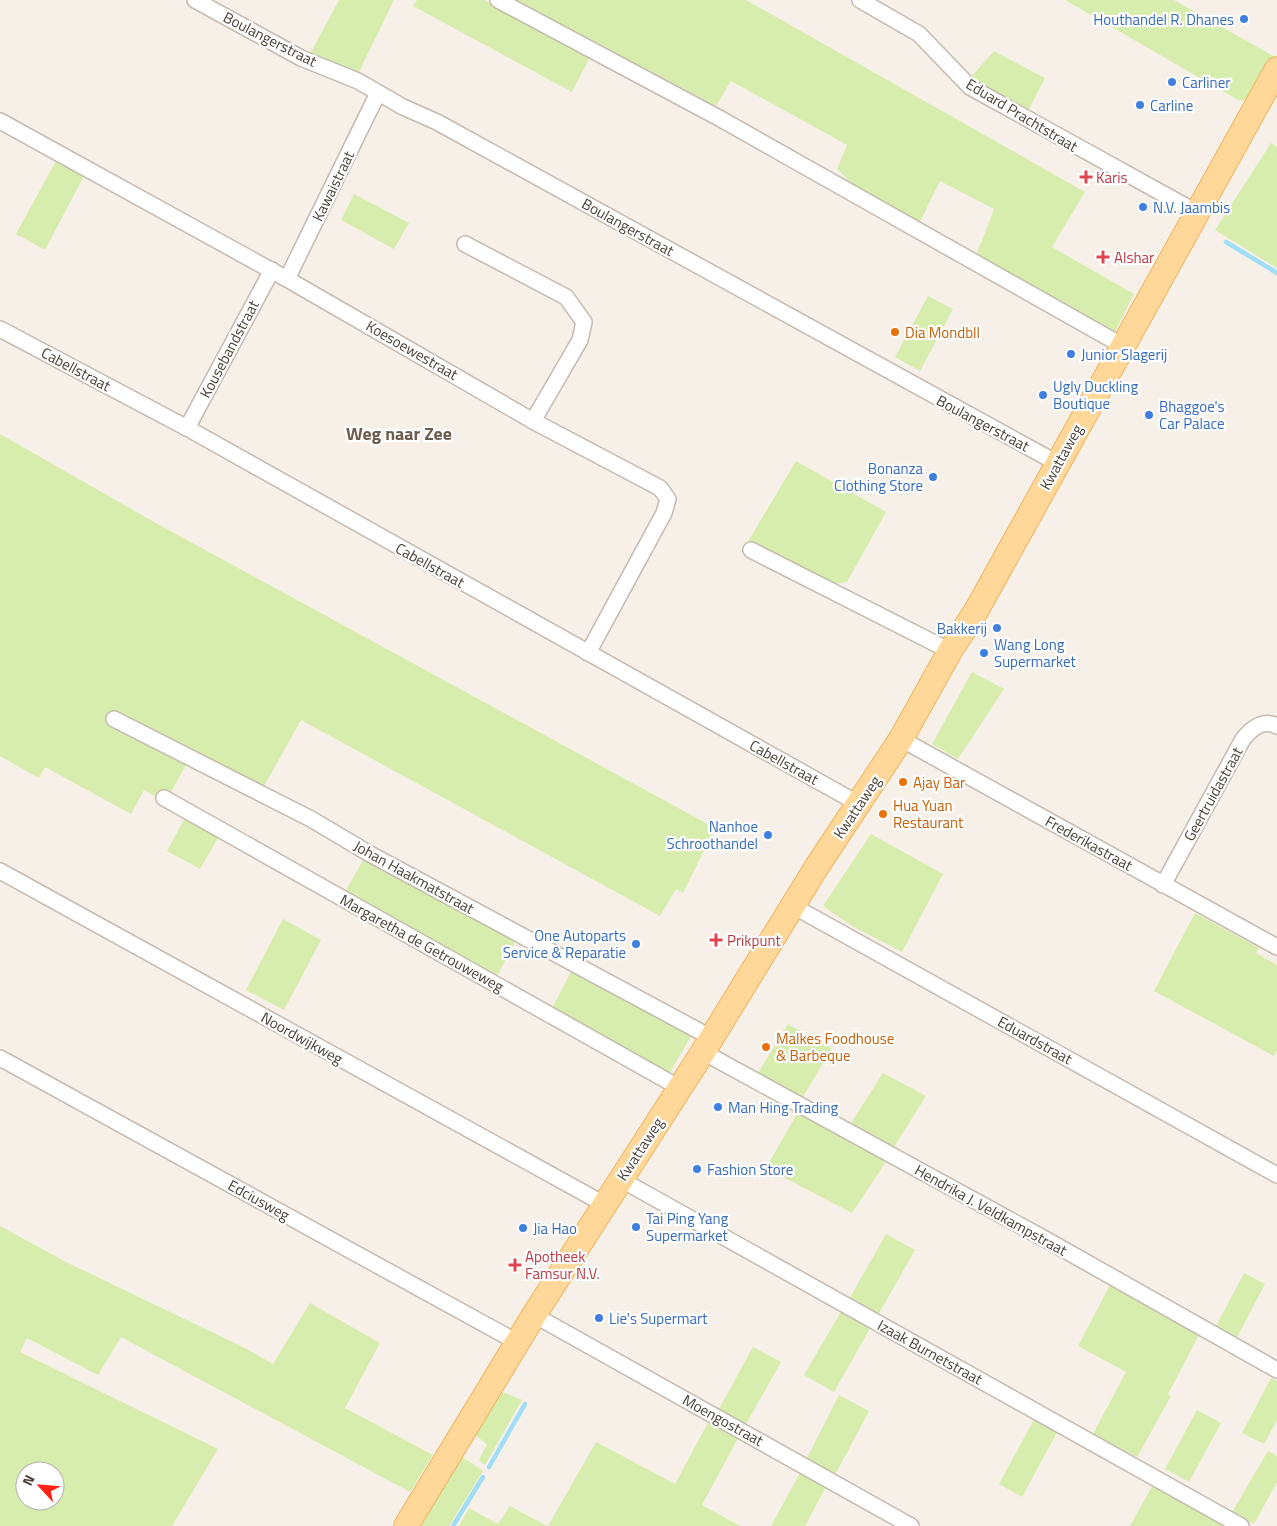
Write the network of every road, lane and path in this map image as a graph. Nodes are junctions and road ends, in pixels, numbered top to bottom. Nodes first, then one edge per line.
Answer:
1 (195, 0) edge
2 (498, 0) edge
3 (860, 0) edge
4 (1277, 69) edge
5 (378, 93) junction
6 (0, 121) edge
7 (1196, 212) junction
8 (465, 244) dead end
9 (272, 270) junction
10 (287, 278) junction
11 (0, 329) edge
12 (1123, 346) junction
13 (533, 421) junction
14 (187, 428) junction
15 (1057, 463) junction
16 (751, 550) dead end
17 (950, 652) junction
18 (588, 653) junction
19 (114, 720) dead end
20 (1277, 726) edge
21 (901, 739) junction
22 (164, 798) dead end
23 (859, 804) junction
24 (0, 871) edge
25 (1163, 884) junction
26 (793, 906) junction
27 (1277, 947) edge
28 (708, 1045) junction
29 (0, 1058) edge
30 (680, 1088) junction
31 (1277, 1176) edge
32 (620, 1179) junction
33 (604, 1204) junction
34 (534, 1315) junction
35 (517, 1342) junction
36 (1277, 1370) edge
37 (406, 1526) edge
38 (912, 1526) edge
39 (1241, 1526) edge

1 - 5 street, Boulangerstraat
2 - 12 street
3 - 7 street, Eduard Prachtstraat
4 - 7 main road, Kwattaweg
5 - 10 street, Kawaistraat
5 - 15 street, Boulangerstraat
6 - 9 street, Koesoewestraat
7 - 12 main road, Kwattaweg
8 - 13 street
9 - 10 street, Koesoewestraat
9 - 14 street, Kousebandstraat
10 - 13 street, Koesoewestraat
11 - 14 street, Cabellstraat
12 - 15 main road, Kwattaweg
13 - 18 street, Koesoewestraat
14 - 18 street, Cabellstraat
15 - 17 main road, Kwattaweg
16 - 17 street
17 - 21 main road, Kwattaweg
18 - 23 street, Cabellstraat
19 - 28 street, Johan Haakmatstraat
20 - 25 street, Geertruidastraat
21 - 23 main road, Kwattaweg
21 - 25 street, Frederikastraat
22 - 30 street, Margaretha de Getrouweweg
23 - 26 main road, Kwattaweg
24 - 33 street, Noordwijkweg
25 - 27 street, Frederikastraat
26 - 28 main road, Kwattaweg
26 - 31 street, Eduardstraat
28 - 30 main road, Kwattaweg
28 - 36 street, Hendrika J. Veldkampstraat
29 - 35 street, Edciusweg
30 - 32 main road, Kwattaweg
32 - 33 main road, Kwattaweg
32 - 39 street, Izaak Burnetstraat
33 - 34 main road, Kwattaweg
34 - 35 main road, Kwattaweg
34 - 38 street, Moengostraat
35 - 37 main road, Kwattaweg

